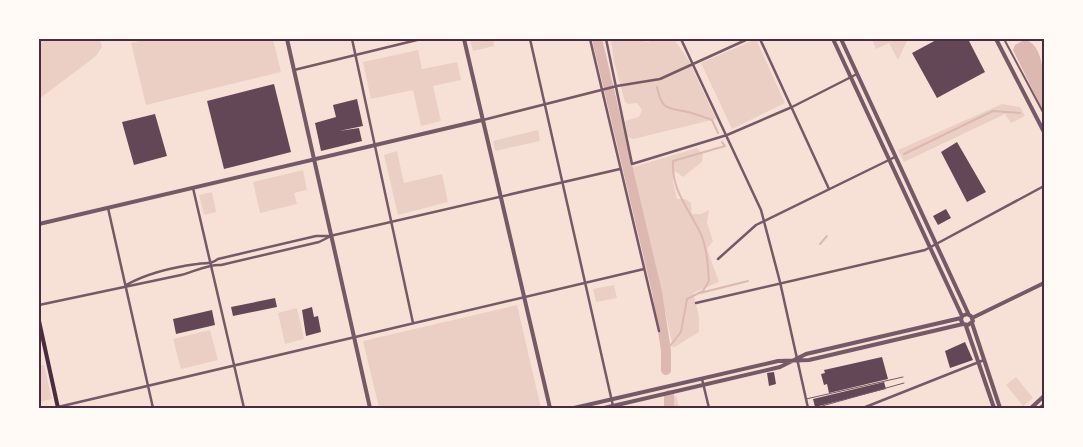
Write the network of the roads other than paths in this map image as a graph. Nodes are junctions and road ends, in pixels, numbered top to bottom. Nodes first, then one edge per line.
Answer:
1 (286, 39) edge
2 (352, 39) edge
3 (421, 39) edge
4 (464, 39) edge
5 (530, 39) edge
6 (590, 39) edge
7 (606, 39) edge
8 (682, 39) edge
9 (748, 39) edge
10 (760, 39) edge
11 (833, 39) edge
12 (841, 39) edge
13 (996, 39) edge
14 (1004, 39) edge
15 (355, 55) junction
16 (693, 64) junction
17 (293, 70) junction
18 (857, 74) junction
19 (851, 77) junction
20 (616, 86) junction
21 (601, 90) junction
22 (866, 93) junction
23 (860, 96) junction
24 (545, 106) junction
25 (792, 107) junction
26 (1044, 114) edge
27 (482, 120) junction
28 (1044, 132) edge
29 (727, 135) junction
30 (376, 145) junction
31 (896, 156) junction
32 (313, 160) junction
33 (890, 160) junction
34 (620, 169) junction
35 (563, 182) junction
36 (910, 185) junction
37 (1044, 186) edge
38 (193, 188) junction
39 (904, 188) junction
40 (829, 189) junction
41 (500, 198) junction
42 (108, 208) junction
43 (925, 218) junction
44 (764, 220) junction
45 (919, 221) junction
46 (391, 222) junction
47 (39, 224) edge
48 (330, 236) junction
49 (295, 241) junction
50 (936, 242) junction
51 (931, 246) junction
52 (270, 247) junction
53 (296, 248) junction
54 (243, 253) junction
55 (272, 254) junction
56 (718, 259) dead end
57 (245, 260) junction
58 (210, 264) junction
59 (179, 268) junction
60 (644, 269) junction
61 (157, 274) junction
62 (181, 275) junction
63 (953, 278) junction
64 (159, 280) junction
65 (947, 281) junction
66 (780, 282) junction
67 (586, 283) junction
68 (1044, 283) edge
69 (126, 285) junction
70 (523, 298) junction
71 (696, 304) dead end
72 (39, 305) edge
73 (962, 317) junction
74 (971, 319) junction
75 (39, 320) edge
76 (413, 324) junction
77 (932, 324) junction
78 (964, 325) junction
79 (659, 331) dead end
80 (933, 331) junction
81 (893, 333) junction
82 (354, 338) junction
83 (895, 339) junction
84 (833, 348) junction
85 (834, 354) junction
86 (796, 359) junction
87 (984, 360) junction
88 (978, 362) junction
89 (234, 364) junction
90 (756, 366) junction
91 (756, 372) junction
92 (725, 373) junction
93 (903, 377) dead end
94 (702, 379) junction
95 (726, 380) junction
96 (904, 383) dead end
97 (148, 384) junction
98 (703, 385) junction
99 (657, 389) junction
100 (634, 394) junction
101 (659, 395) junction
102 (1044, 396) edge
103 (612, 400) junction
104 (805, 400) junction
105 (636, 401) junction
106 (1039, 401) junction
107 (998, 402) junction
108 (613, 406) junction
109 (993, 406) edge
110 (1043, 406) edge
111 (58, 408) edge
112 (153, 408) edge
113 (244, 408) edge
114 (370, 408) edge
115 (550, 408) edge
116 (578, 408) edge
117 (604, 408) edge
118 (709, 408) edge
119 (808, 408) edge
120 (814, 408) edge
121 (864, 408) edge
122 (1000, 408) edge
123 (1031, 408) edge

1 - 17 street
2 - 15 street
3 - 15 street
4 - 27 street
5 - 24 street
6 - 21 street
7 - 20 street
8 - 16 street
9 - 16 street
10 - 25 street
11 - 19 street
12 - 18 street
13 - 28 street
14 - 26 street
15 - 17 street
15 - 30 street
16 - 20 street
16 - 29 street
17 - 32 street
18 - 19 street
18 - 22 street
19 - 23 street
19 - 25 street
20 - 21 street
20 - 29 street
21 - 24 street
21 - 34 street
22 - 23 street
22 - 31 street
23 - 33 street
24 - 27 street
24 - 35 street
25 - 29 street
25 - 40 street
27 - 30 street
27 - 41 street
29 - 44 street
30 - 32 street
30 - 46 street
31 - 33 street
31 - 36 street
32 - 38 street
32 - 48 street
33 - 39 street
33 - 40 street
34 - 35 street
34 - 60 street
35 - 41 street
35 - 67 street
36 - 39 street
36 - 43 street
37 - 50 street
38 - 42 street
38 - 58 street
39 - 45 street
40 - 44 street
41 - 46 street
41 - 70 street
42 - 47 street
42 - 69 street
43 - 45 street
43 - 50 street
44 - 56 street
44 - 66 street
45 - 51 street
46 - 48 street
46 - 76 street
48 - 49 street
48 - 53 street
48 - 82 street
49 - 52 street
49 - 53 street
50 - 51 street
50 - 63 street
51 - 65 street
51 - 66 street
52 - 54 street
52 - 55 street
53 - 55 street
54 - 57 street
54 - 58 street
55 - 57 street
57 - 58 street
58 - 59 street
58 - 62 street
58 - 89 street
59 - 61 street
59 - 62 street
60 - 67 street
60 - 79 street
61 - 64 street
61 - 69 street
62 - 64 street
63 - 65 street
63 - 74 street
64 - 69 street
65 - 73 street
66 - 71 street
66 - 86 street
67 - 70 street
67 - 103 street
68 - 74 street
69 - 72 street
69 - 97 street
70 - 76 street
70 - 115 street
73 - 74 street
73 - 77 street
73 - 78 street
74 - 78 street
74 - 87 street
75 - 111 main road
76 - 82 street
77 - 80 street
77 - 81 street
78 - 80 street
78 - 88 street
80 - 83 street
81 - 83 street
81 - 84 street
82 - 89 street
82 - 114 street
83 - 85 street
84 - 85 street
84 - 86 street
85 - 86 street
86 - 90 street
86 - 91 street
86 - 104 street
87 - 88 street
87 - 107 street
88 - 109 street
88 - 121 street
89 - 97 street
89 - 113 street
90 - 91 street
90 - 92 street
91 - 95 street
92 - 94 street
92 - 95 street
93 - 104 lane
94 - 98 street
94 - 99 street
95 - 98 street
96 - 120 lane
97 - 111 street
97 - 112 street
98 - 101 street
98 - 118 street
99 - 100 street
99 - 101 street
100 - 103 street
100 - 105 street
101 - 105 street
102 - 106 street
103 - 108 street
103 - 116 street
104 - 119 street
105 - 108 street
106 - 110 street
106 - 123 street
107 - 109 street
107 - 122 street
108 - 117 street

